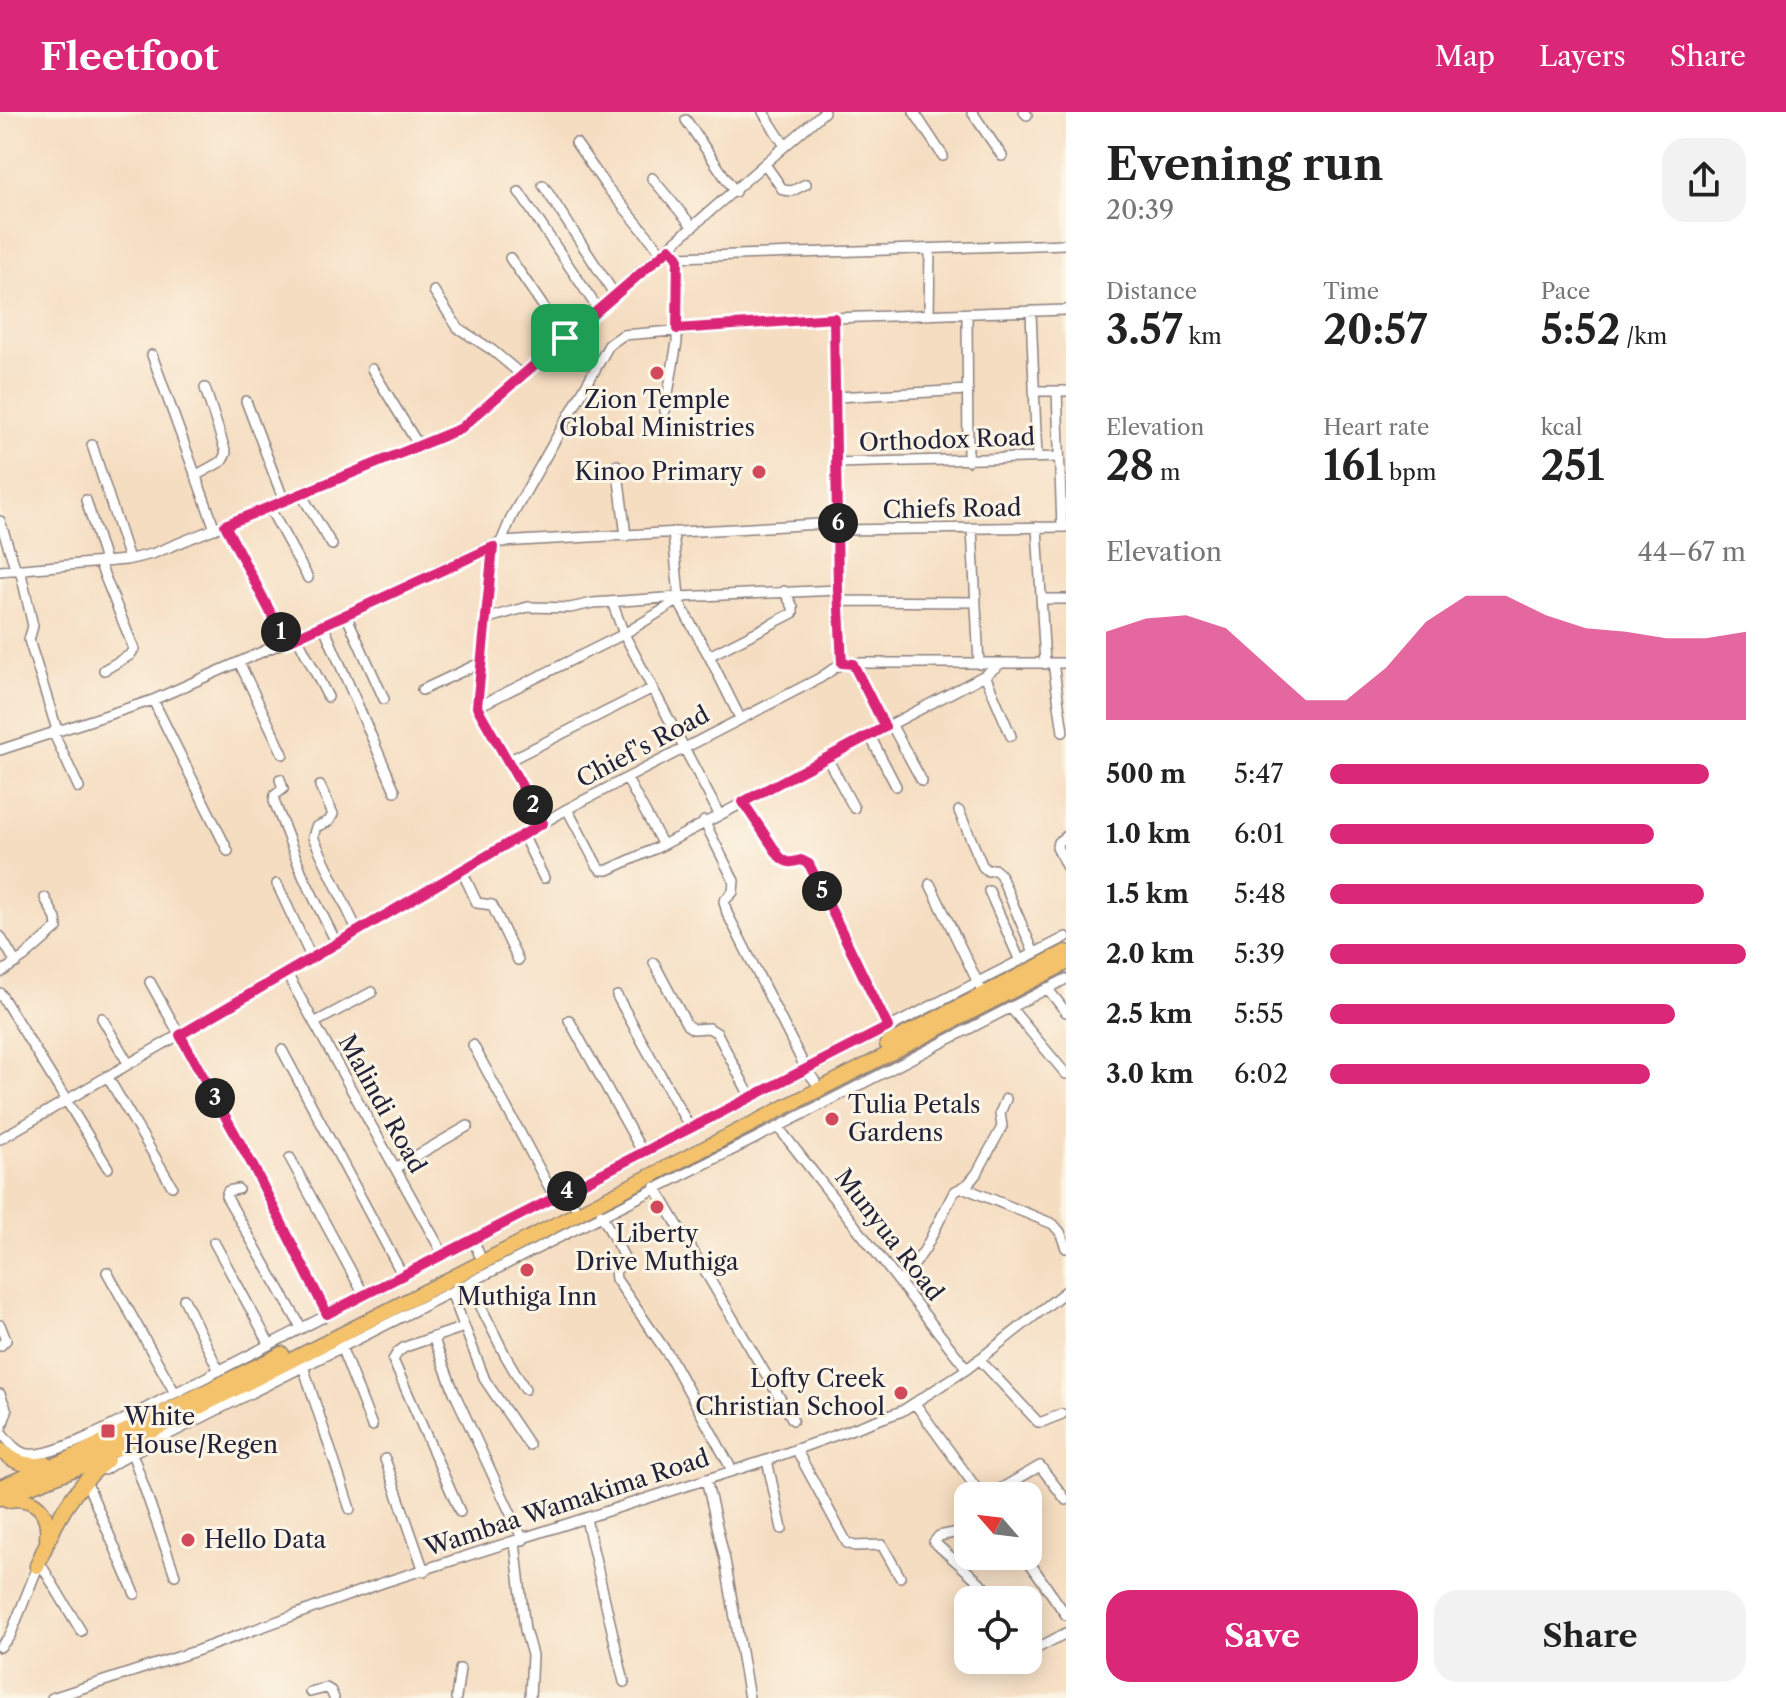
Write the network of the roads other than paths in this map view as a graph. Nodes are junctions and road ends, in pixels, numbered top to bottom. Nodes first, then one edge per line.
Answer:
1 (763, 112) edge
2 (914, 112) edge
3 (972, 112) edge
4 (817, 114) edge
5 (686, 120) dead end
6 (576, 143) dead end
7 (785, 146) junction
8 (943, 156) dead end
9 (1002, 156) dead end
10 (765, 164) junction
11 (652, 178) dead end
12 (806, 184) dead end
13 (543, 185) dead end
14 (519, 192) dead end
15 (735, 192) junction
16 (693, 227) junction
17 (1066, 244) edge
18 (930, 249) junction
19 (666, 251) junction
20 (678, 257) junction
21 (510, 258) dead end
22 (434, 291) dead end
23 (615, 295) junction
24 (598, 309) junction
25 (1066, 310) edge
26 (1031, 312) junction
27 (929, 315) junction
28 (967, 315) junction
29 (834, 318) junction
30 (677, 329) junction
31 (565, 338) junction
32 (152, 355) dead end
33 (372, 369) dead end
34 (523, 376) junction
35 (205, 388) dead end
36 (968, 390) junction
37 (1034, 391) junction
38 (1061, 391) edge
39 (836, 397) junction
40 (246, 401) dead end
41 (665, 411) dead end
42 (92, 445) dead end
43 (419, 446) junction
44 (1037, 458) junction
45 (1061, 459) edge
46 (968, 461) junction
47 (836, 463) junction
48 (617, 465) dead end
49 (195, 476) junction
50 (301, 494) junction
51 (86, 500) dead end
52 (284, 501) junction
53 (269, 507) junction
54 (0, 521) edge
55 (225, 525) junction
56 (838, 526) junction
57 (1037, 527) junction
58 (1064, 527) edge
59 (215, 529) junction
60 (972, 529) junction
61 (673, 532) junction
62 (626, 536) junction
63 (497, 544) junction
64 (332, 545) dead end
65 (129, 559) junction
66 (102, 562) junction
67 (18, 570) junction
68 (0, 571) edge
69 (308, 578) dead end
70 (838, 590) junction
71 (784, 591) junction
72 (680, 599) junction
73 (1041, 599) junction
74 (1066, 599) edge
75 (838, 601) junction
76 (612, 602) junction
77 (976, 602) junction
78 (346, 615) junction
79 (485, 619) junction
80 (323, 625) junction
81 (624, 634) junction
82 (297, 637) junction
83 (286, 642) junction
84 (709, 656) junction
85 (241, 661) junction
86 (480, 663) junction
87 (842, 663) junction
88 (1066, 663) edge
89 (853, 664) junction
90 (979, 664) junction
91 (1000, 664) junction
92 (1049, 664) junction
93 (104, 670) dead end
94 (985, 675) junction
95 (653, 688) junction
96 (422, 690) dead end
97 (328, 697) dead end
98 (384, 699) dead end
99 (153, 700) junction
100 (477, 707) junction
101 (740, 718) junction
102 (888, 726) junction
103 (277, 730) dead end
104 (55, 731) junction
105 (1063, 732) dead end
106 (870, 736) junction
107 (1011, 736) dead end
108 (683, 747) junction
109 (0, 750) edge
110 (283, 754) dead end
111 (827, 758) junction
112 (508, 761) junction
113 (280, 779) dead end
114 (627, 779) junction
115 (922, 781) dead end
116 (320, 786) dead end
117 (896, 786) dead end
118 (79, 788) dead end
119 (395, 791) dead end
120 (743, 802) junction
121 (854, 808) dead end
122 (567, 809) junction
123 (959, 811) dead end
124 (719, 814) junction
125 (704, 821) junction
126 (543, 823) junction
127 (523, 835) junction
128 (1066, 836) edge
129 (663, 845) junction
130 (228, 851) dead end
131 (1066, 866) edge
132 (462, 871) junction
133 (544, 878) dead end
134 (277, 884) dead end
135 (930, 884) dead end
136 (989, 891) dead end
137 (45, 898) dead end
138 (358, 932) junction
139 (0, 936) edge
140 (1066, 937) edge
141 (337, 944) junction
142 (1066, 952) edge
143 (1034, 953) junction
144 (312, 959) junction
145 (518, 960) dead end
146 (1020, 961) junction
147 (16, 963) junction
148 (654, 963) dead end
149 (1066, 963) edge
150 (0, 973) edge
151 (287, 974) junction
152 (1066, 979) edge
153 (150, 982) dead end
154 (980, 988) junction
155 (1047, 988) junction
156 (372, 992) dead end
157 (0, 993) edge
158 (617, 996) dead end
159 (1010, 1007) junction
160 (1066, 1012) edge
161 (102, 1018) dead end
162 (569, 1020) dead end
163 (314, 1023) junction
164 (888, 1027) junction
165 (180, 1035) junction
166 (473, 1045) dead end
167 (282, 1050) dead end
168 (128, 1063) junction
169 (1066, 1074) edge
170 (811, 1075) junction
171 (107, 1076) junction
172 (834, 1089) junction
173 (751, 1098) junction
174 (1006, 1099) dead end
175 (66, 1100) junction
176 (799, 1107) junction
177 (468, 1126) dead end
178 (778, 1127) junction
179 (690, 1128) junction
180 (0, 1139) edge
181 (643, 1153) junction
182 (704, 1156) junction
183 (290, 1158) dead end
184 (108, 1168) dead end
185 (395, 1168) junction
186 (172, 1186) dead end
187 (655, 1187) junction
188 (962, 1187) junction
189 (238, 1189) dead end
190 (568, 1191) junction
191 (555, 1198) junction
192 (574, 1205) junction
193 (601, 1214) junction
194 (214, 1242) dead end
195 (1066, 1248) edge
196 (443, 1254) junction
197 (482, 1256) junction
198 (107, 1272) dead end
199 (403, 1276) junction
200 (900, 1282) junction
201 (469, 1283) junction
202 (451, 1292) junction
203 (1065, 1293) edge
204 (364, 1295) junction
205 (184, 1299) dead end
206 (327, 1314) junction
207 (0, 1325) edge
208 (301, 1327) junction
209 (464, 1327) junction
210 (433, 1337) junction
211 (339, 1342) junction
212 (269, 1343) junction
213 (0, 1346) edge
214 (979, 1359) junction
215 (303, 1366) junction
216 (967, 1369) junction
217 (219, 1371) junction
218 (525, 1389) dead end
219 (175, 1393) junction
220 (0, 1394) edge
221 (231, 1397) junction
222 (916, 1405) junction
223 (147, 1414) junction
224 (1062, 1414) dead end
225 (793, 1420) dead end
226 (165, 1424) junction
227 (372, 1426) dead end
228 (0, 1431) edge
229 (105, 1434) junction
230 (529, 1445) dead end
231 (796, 1449) junction
232 (0, 1450) edge
233 (132, 1453) junction
234 (385, 1459) dead end
235 (767, 1460) junction
236 (63, 1462) junction
237 (732, 1470) junction
238 (706, 1479) junction
239 (974, 1482) edge
240 (1011, 1482) edge
241 (88, 1486) junction
242 (0, 1487) edge
243 (0, 1500) edge
244 (1066, 1500) edge
245 (350, 1509) dead end
246 (460, 1512) dead end
247 (586, 1519) junction
248 (782, 1529) dead end
249 (954, 1533) edge
250 (519, 1541) junction
251 (47, 1542) junction
252 (954, 1560) edge
253 (39, 1564) junction
254 (966, 1570) edge
255 (1035, 1570) edge
256 (424, 1571) junction
257 (175, 1575) dead end
258 (900, 1577) dead end
259 (984, 1586) edge
260 (135, 1594) dead end
261 (1066, 1615) edge
262 (81, 1631) dead end
263 (1066, 1633) edge
264 (1042, 1646) edge
265 (0, 1647) edge
266 (460, 1669) dead end
267 (624, 1682) dead end
268 (310, 1692) dead end
269 (52, 1698) edge
270 (334, 1698) edge
271 (456, 1698) edge
272 (530, 1698) edge
273 (749, 1698) edge

1 - 7 street
2 - 8 street
3 - 9 street
4 - 7 street
5 - 15 street
6 - 19 street
7 - 10 street
10 - 12 street
10 - 15 street
11 - 16 street
13 - 23 street
14 - 24 street
15 - 16 street
16 - 19 street
17 - 18 street
18 - 20 street
18 - 27 street
19 - 20 street
19 - 23 street
20 - 30 street
21 - 31 street
22 - 34 street
23 - 24 street
24 - 31 street
25 - 26 street
26 - 28 street
26 - 37 street
27 - 28 street
27 - 29 street
28 - 36 street
29 - 30 street
29 - 39 street
30 - 41 street
30 - 63 street
31 - 34 street
32 - 49 street
33 - 43 street
34 - 43 street
35 - 49 street
36 - 39 street
36 - 46 street
37 - 38 street
37 - 44 street
38 - 45 street
39 - 47 street
40 - 52 street
42 - 65 street
43 - 50 street
44 - 45 street, Orthodox Road
44 - 46 street, Orthodox Road
45 - 58 street
46 - 47 street, Orthodox Road
47 - 56 street
48 - 62 street
49 - 59 street
50 - 52 street
50 - 64 street
51 - 66 street
52 - 53 street
53 - 55 street
53 - 69 street
54 - 67 street
55 - 59 street
55 - 83 street
56 - 60 street, Chiefs Road
56 - 61 street, Chiefs Road
56 - 70 street
57 - 58 street, Chiefs Road
57 - 60 street, Chiefs Road
57 - 73 street
59 - 65 street
60 - 77 street
61 - 62 street, Chiefs Road
61 - 72 street
62 - 63 street, Chiefs Road
63 - 78 street
63 - 79 street
65 - 66 street
66 - 67 street
66 - 93 street
67 - 68 street
67 - 104 street
70 - 71 street
70 - 75 street
71 - 72 street
71 - 84 street
72 - 76 street
72 - 81 street
72 - 84 street
73 - 74 street
73 - 92 street
75 - 77 street
75 - 87 street
76 - 79 street
76 - 81 street
77 - 90 street
78 - 80 street
78 - 98 street
79 - 86 street
80 - 82 street
80 - 119 street
81 - 95 street
81 - 100 street
82 - 83 street
82 - 97 street
83 - 85 street
84 - 101 street
85 - 99 street
85 - 103 street
85 - 110 street
86 - 96 street
86 - 100 street
87 - 89 street
87 - 101 street, Chief's Road
88 - 92 street
89 - 90 street
89 - 102 street
90 - 91 street
91 - 92 street
91 - 94 street
92 - 105 street
94 - 102 street
94 - 107 street
95 - 108 street
95 - 112 street
99 - 104 street
99 - 130 street
100 - 112 street
101 - 108 street, Chief's Road
102 - 106 street
102 - 115 street
104 - 109 street
104 - 118 street
106 - 111 street
106 - 117 street
108 - 114 street, Chief's Road
108 - 124 street
111 - 120 street
111 - 121 street
112 - 126 street
113 - 141 street
114 - 122 street, Chief's Road
114 - 129 street
116 - 138 street
120 - 124 street
120 - 164 street
122 - 126 street, Chief's Road
122 - 129 street
123 - 143 street
124 - 125 street
125 - 129 street
125 - 170 street
126 - 127 street, Chief's Road
127 - 132 street, Chief's Road
127 - 133 street
128 - 131 street
132 - 138 street, Chief's Road
132 - 145 street
134 - 144 street
135 - 154 street
136 - 146 street
137 - 147 street
138 - 141 street, Chief's Road
139 - 147 street
140 - 143 street
141 - 144 street, Chief's Road
142 - 154 highway
143 - 146 street
144 - 151 street, Chief's Road
146 - 154 street
147 - 150 street
148 - 173 street
149 - 172 highway
151 - 163 street, Malindi Road
151 - 165 street, Chief's Road
152 - 155 street
153 - 165 street
154 - 164 street
154 - 170 highway
155 - 159 street
155 - 160 street
156 - 163 street
157 - 175 street
158 - 179 street
159 - 169 street
159 - 172 street
161 - 168 street
162 - 181 street
163 - 185 street, Malindi Road
164 - 170 street
165 - 168 street, Chief's Road
165 - 206 street
166 - 191 street
167 - 199 street
168 - 171 street, Chief's Road
170 - 173 street
170 - 192 highway
171 - 175 street, Chief's Road
171 - 186 street
172 - 176 highway
173 - 179 street
174 - 188 street
175 - 180 street, Chief's Road
175 - 184 street
176 - 178 street
176 - 182 highway
177 - 185 street
178 - 182 street
178 - 200 street, Munyua Road
179 - 181 street
181 - 190 street
182 - 187 street
182 - 197 highway
183 - 204 street
185 - 196 street, Malindi Road
187 - 193 street
187 - 225 street
188 - 195 street
188 - 200 street
189 - 208 street
190 - 191 street
190 - 192 street
191 - 197 street
192 - 197 highway
193 - 197 street
193 - 237 street
194 - 212 street
196 - 197 street
196 - 199 street
197 - 201 street
197 - 211 highway
197 - 223 highway
198 - 219 street
199 - 204 street
200 - 216 street, Munyua Road
201 - 202 street
201 - 218 street
202 - 209 street
202 - 211 street
203 - 214 street, Wambaa Wamakima Road
204 - 206 street
205 - 217 street
206 - 208 street
207 - 213 street
208 - 212 street
209 - 210 street
209 - 230 street
210 - 246 street
210 - 250 street
211 - 215 street
211 - 221 highway
211 - 227 street
212 - 217 street
214 - 216 street, Wambaa Wamakima Road
214 - 224 street
215 - 221 street
215 - 245 street
216 - 222 street, Wambaa Wamakima Road
217 - 219 street
219 - 223 street
220 - 228 street
221 - 226 highway
221 - 233 street
222 - 231 street, Wambaa Wamakima Road
222 - 239 street
223 - 229 highway
226 - 243 highway
226 - 251 highway
228 - 229 street
229 - 236 highway
231 - 235 street, Wambaa Wamakima Road
231 - 258 street
232 - 236 highway
233 - 241 street
233 - 257 street
234 - 256 street
235 - 237 street, Wambaa Wamakima Road
235 - 248 street
236 - 242 highway
237 - 238 street, Wambaa Wamakima Road
238 - 247 street, Wambaa Wamakima Road
238 - 273 street
240 - 244 street
241 - 253 street
241 - 260 street
243 - 251 highway
247 - 250 street, Wambaa Wamakima Road
247 - 267 street
249 - 252 street
250 - 256 street, Wambaa Wamakima Road
250 - 272 street
251 - 253 highway
253 - 262 street
253 - 265 street
254 - 259 street
255 - 261 street
256 - 269 street, Wambaa Wamakima Road
263 - 264 street
266 - 271 street
268 - 270 street

